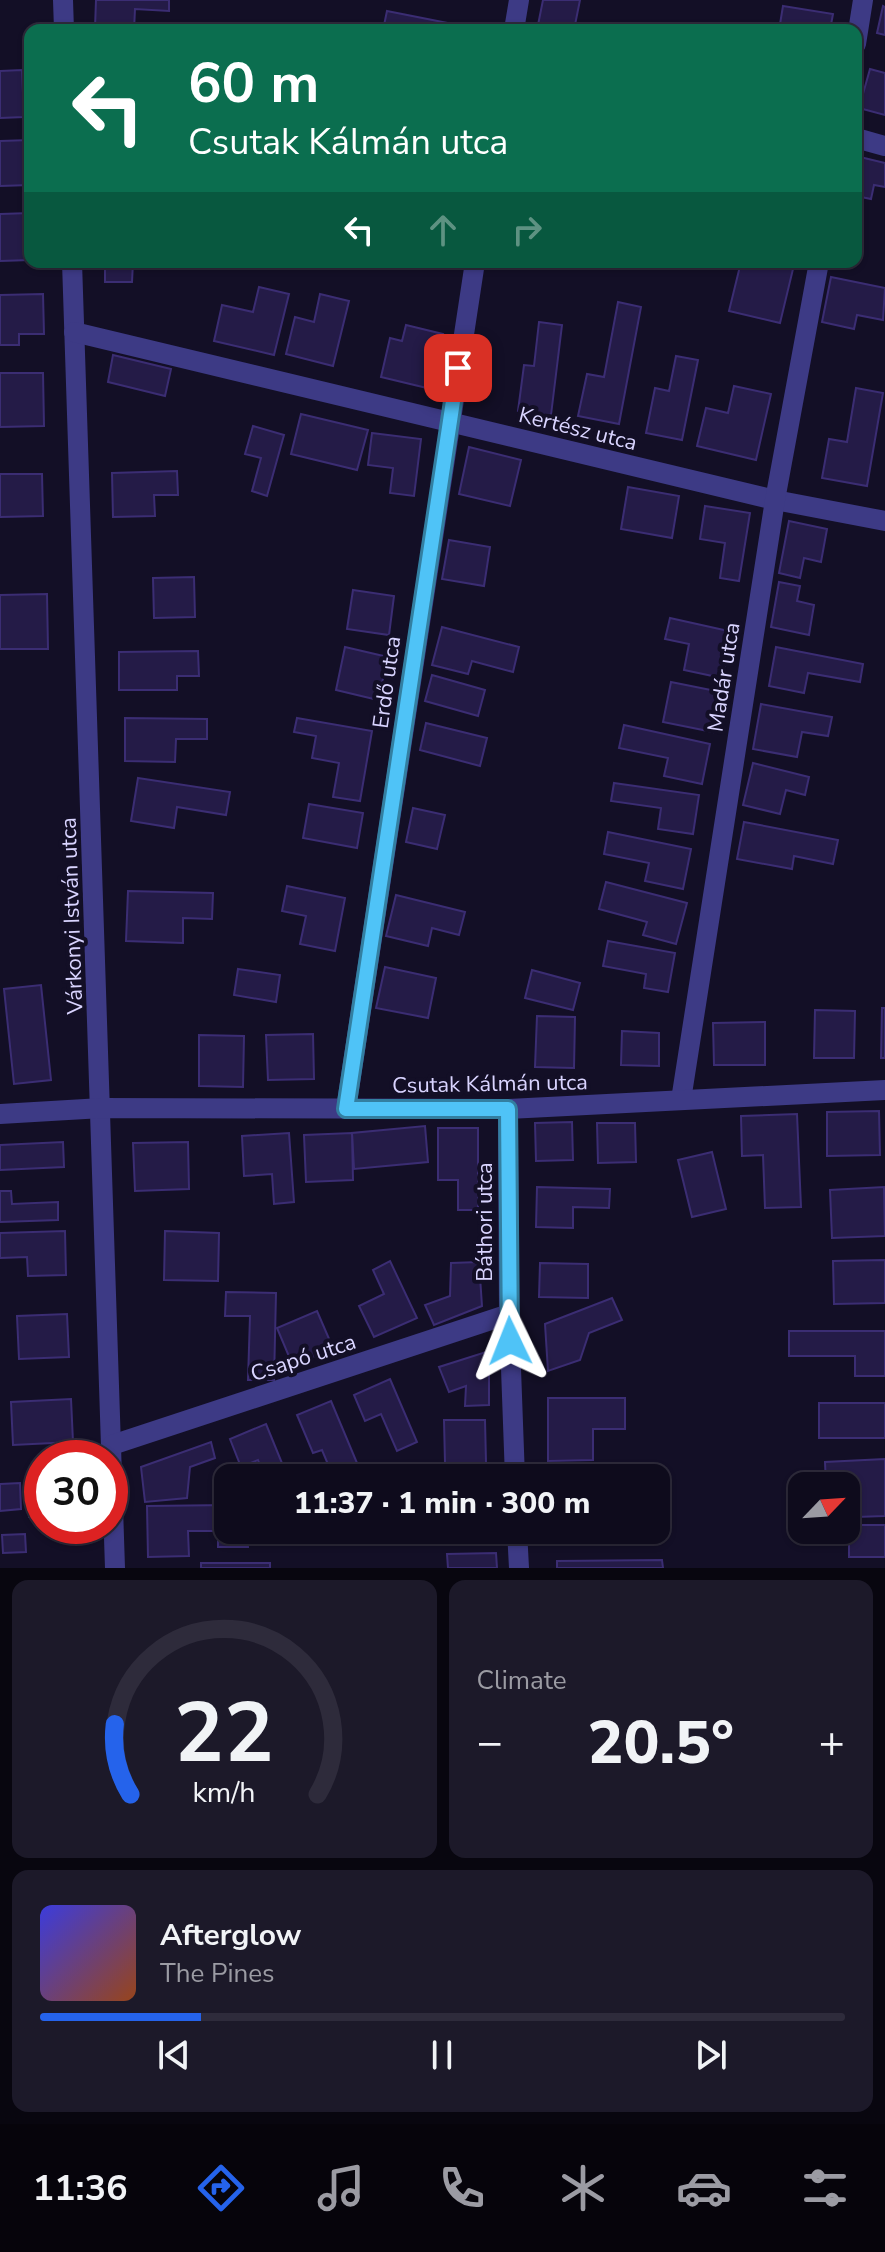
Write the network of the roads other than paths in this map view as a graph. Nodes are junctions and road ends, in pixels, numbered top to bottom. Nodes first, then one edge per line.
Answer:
1 (63, 0) edge
2 (519, 0) edge
3 (863, 0) edge
4 (64, 24) edge
5 (515, 24) edge
6 (859, 24) edge
7 (862, 140) edge
8 (885, 146) edge
9 (72, 268) edge
10 (474, 268) edge
11 (818, 268) edge
12 (74, 332) junction
13 (449, 421) junction
14 (775, 500) junction
15 (885, 521) edge
16 (885, 1090) edge
17 (681, 1100) junction
18 (102, 1108) junction
19 (346, 1109) junction
20 (508, 1109) junction
21 (0, 1114) edge
22 (509, 1314) junction
23 (112, 1440) edge
24 (127, 1440) edge
25 (514, 1464) edge
26 (114, 1544) edge
27 (518, 1544) edge
28 (115, 1568) edge
29 (519, 1568) edge

1 - 4 street
2 - 5 street
3 - 6 street
7 - 8 street
9 - 12 street, Várkonyi István utca
10 - 13 street, Erdő utca
11 - 14 street, Madár utca
12 - 13 street, Kertész utca
12 - 18 street, Várkonyi István utca
13 - 14 street, Kertész utca
13 - 19 street, Erdő utca
14 - 15 street, Kertész utca
14 - 17 street, Madár utca
16 - 17 street, Csutak Kálmán utca
17 - 20 street, Csutak Kálmán utca
18 - 19 street, Csutak Kálmán utca
18 - 21 street, Csutak Kálmán utca
18 - 23 street, Várkonyi István utca
19 - 20 street, Csutak Kálmán utca
20 - 22 street, Báthori utca
22 - 24 street, Csapó utca
22 - 25 street, Báthori utca
26 - 28 street, Várkonyi István utca
27 - 29 street

